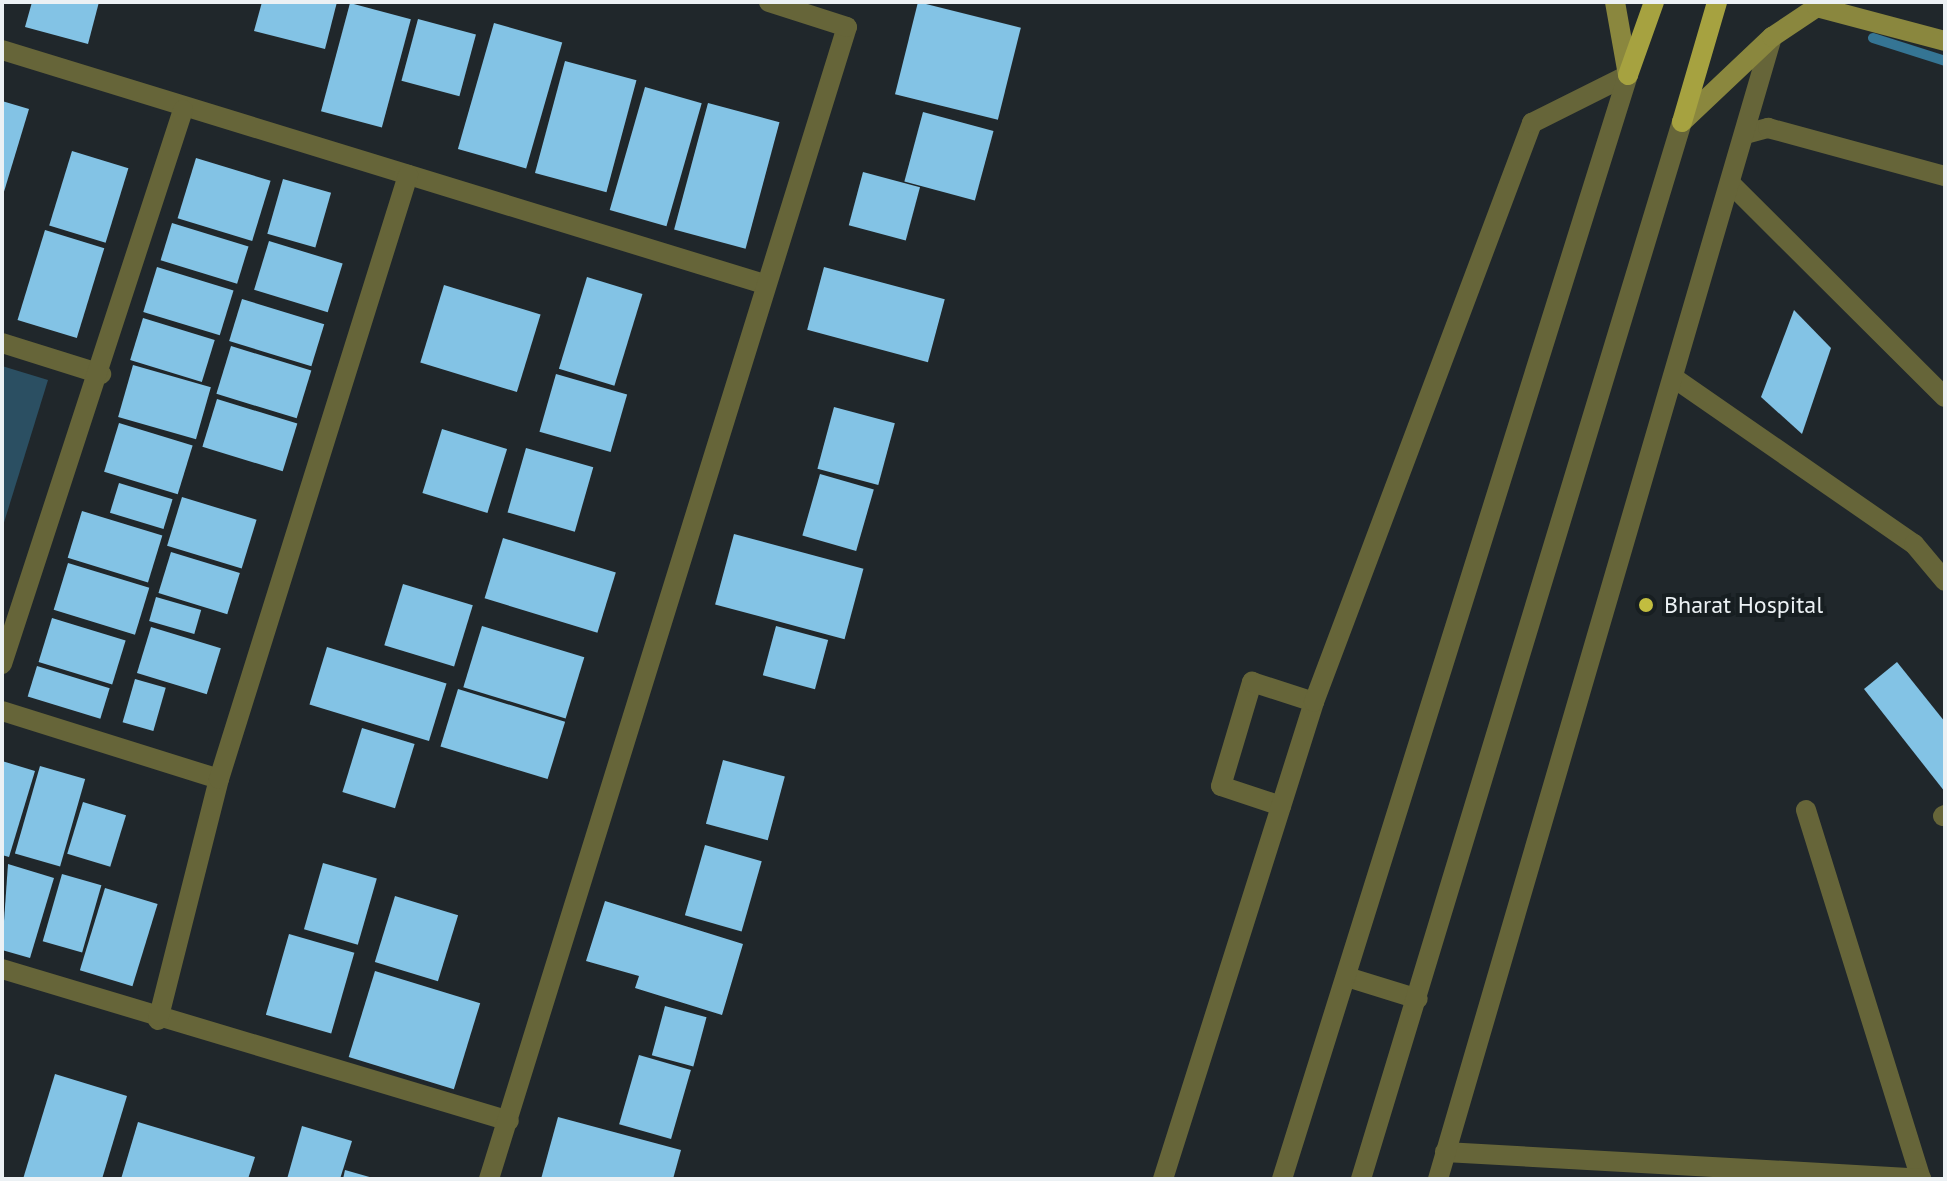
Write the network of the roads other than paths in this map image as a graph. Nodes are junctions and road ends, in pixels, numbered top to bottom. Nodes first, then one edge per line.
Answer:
1 (769, 2) edge
2 (1615, 2) edge
3 (1654, 2) edge
4 (1717, 2) edge
5 (1815, 4) edge
6 (1772, 37) junction
7 (1945, 41) edge
8 (2, 50) edge
9 (1628, 75) junction
10 (183, 110) junction
11 (1682, 122) junction
12 (1745, 134) junction
13 (408, 175) junction
14 (1945, 176) edge
15 (1731, 184) junction
16 (764, 284) junction
17 (2, 343) edge
18 (101, 374) junction
19 (1674, 378) junction
20 (1945, 397) edge
21 (1945, 581) edge
22 (2, 664) edge
23 (1314, 702) junction
24 (2, 711) edge
25 (219, 779) junction
26 (1281, 806) junction
27 (1806, 810) dead end
28 (2, 969) edge
29 (1347, 977) junction
30 (1418, 999) junction
31 (158, 1020) junction
32 (509, 1121) junction
33 (1445, 1152) junction
34 (489, 1179) edge
35 (1163, 1179) edge
36 (1282, 1179) edge
37 (1361, 1179) edge
38 (1438, 1179) edge
39 (1921, 1179) edge

1 - 16 street
2 - 9 main road
3 - 9 main road
4 - 11 main road
5 - 6 main road
5 - 7 main road
6 - 11 main road
6 - 12 street
8 - 10 street
9 - 23 street
9 - 29 street
10 - 13 street
10 - 18 street
11 - 30 street
12 - 14 street
12 - 15 street
13 - 16 street
13 - 25 street
15 - 19 street
15 - 20 street
16 - 32 street
17 - 18 street
18 - 22 street
19 - 21 street
19 - 33 street
23 - 26 street
23 - 26 street
24 - 25 street
25 - 31 street
26 - 35 street
27 - 39 street
28 - 31 street
29 - 30 street
29 - 36 street
30 - 37 street
31 - 32 street
32 - 34 street
33 - 38 street
33 - 39 street

